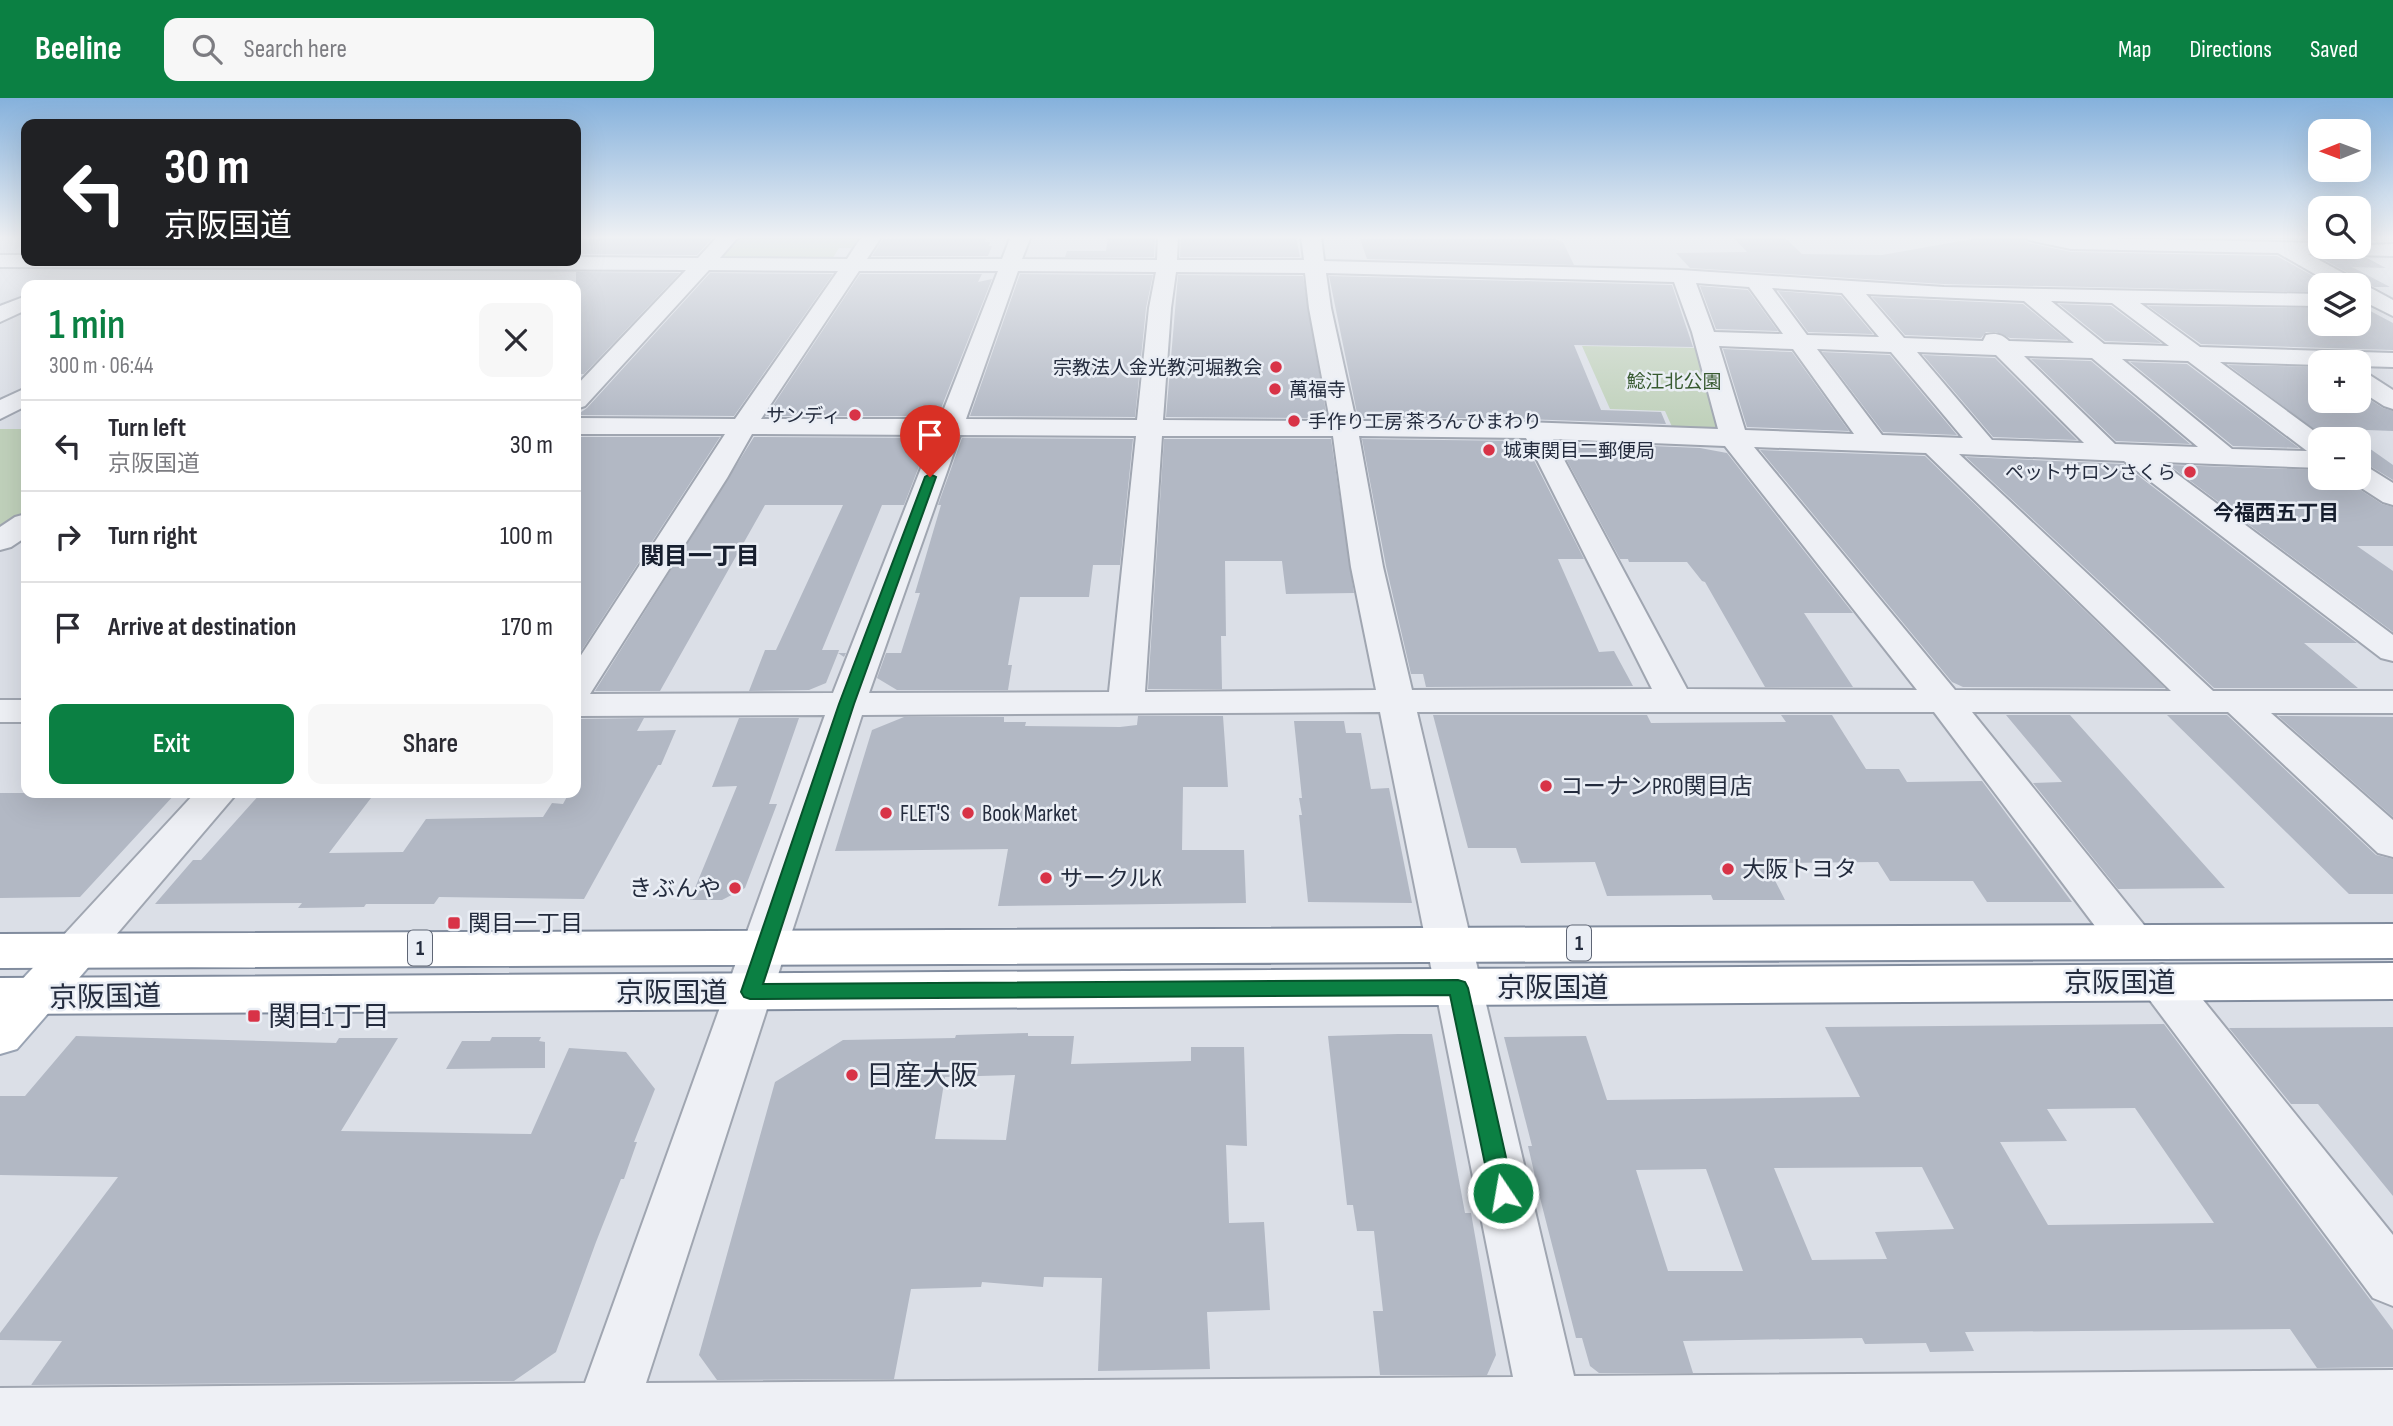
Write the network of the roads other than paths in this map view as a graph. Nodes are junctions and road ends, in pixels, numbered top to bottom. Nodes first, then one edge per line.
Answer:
1 (672, 298) edge
2 (830, 298) edge
3 (998, 298) edge
4 (1162, 298) edge
5 (1319, 298) edge
6 (1690, 298) edge
7 (1768, 298) edge
8 (1858, 298) edge
9 (1949, 298) edge
10 (2034, 298) edge
11 (2133, 298) edge
12 (2151, 298) edge
13 (2292, 298) edge
14 (2239, 299) junction
15 (2295, 300) junction
16 (2308, 300) edge
17 (21, 304) edge
18 (0, 315) edge
19 (2273, 321) dead end
20 (2295, 336) dead end
21 (1704, 339) junction
22 (1801, 342) junction
23 (1898, 345) junction
24 (2004, 349) junction
25 (2317, 350) edge
26 (2101, 352) junction
27 (2194, 355) junction
28 (2308, 359) edge
29 (2371, 360) edge
30 (2393, 360) edge
31 (2371, 387) edge
32 (581, 396) edge
33 (21, 399) edge
34 (2393, 401) edge
35 (0, 411) edge
36 (0, 423) edge
37 (21, 423) edge
38 (581, 426) edge
39 (949, 427) junction
40 (742, 428) junction
41 (1345, 429) junction
42 (1149, 430) junction
43 (1536, 430) junction
44 (1734, 439) junction
45 (2308, 439) edge
46 (1874, 445) junction
47 (1935, 447) junction
48 (1985, 448) junction
49 (2122, 454) junction
50 (2226, 457) junction
51 (2308, 460) edge
52 (2371, 462) edge
53 (2393, 463) edge
54 (2371, 482) edge
55 (2393, 496) edge
56 (2393, 651) edge
57 (581, 681) edge
58 (1675, 700) junction
59 (1944, 701) junction
60 (2393, 702) edge
61 (1397, 703) junction
62 (2222, 703) junction
63 (847, 704) junction
64 (1126, 704) junction
65 (581, 705) edge
66 (213, 798) edge
67 (2393, 843) edge
68 (2393, 941) edge
69 (2132, 942) junction
70 (0, 951) edge
71 (75, 951) junction
72 (1454, 966) junction
73 (758, 969) junction
74 (2393, 981) edge
75 (2162, 982) junction
76 (18, 996) edge
77 (0, 1035) edge
78 (2393, 1279) edge
79 (2393, 1401) edge
80 (1552, 1417) edge
81 (1314, 1418) edge
82 (0, 1419) edge
83 (1071, 1419) edge
84 (603, 1420) edge
85 (117, 1422) edge

1 - 32 street
2 - 40 street
3 - 39 street
4 - 42 street
5 - 41 street
6 - 21 street
7 - 22 street
8 - 23 street
9 - 24 street
10 - 26 street
11 - 27 street
12 - 14 street
13 - 15 street
14 - 15 street
14 - 19 street
15 - 16 street
17 - 18 street
20 - 25 street
21 - 22 street
21 - 44 street
22 - 23 street
22 - 46 street
23 - 24 street
23 - 48 street
24 - 26 street
24 - 49 street
26 - 27 street
26 - 50 street
27 - 28 street
27 - 45 street
29 - 30 street
31 - 34 street
33 - 35 street
36 - 37 street
38 - 40 street
39 - 40 street
39 - 42 street
39 - 63 street
40 - 57 street
41 - 42 street
41 - 43 street
41 - 61 street
42 - 64 street
43 - 44 street
43 - 58 street
44 - 46 street
44 - 59 street
46 - 47 street
47 - 48 street
47 - 62 street
48 - 49 street
49 - 50 street
49 - 56 street
50 - 51 street
52 - 53 street
54 - 55 street
58 - 59 street
58 - 61 street
59 - 62 street
59 - 69 street
60 - 62 street
61 - 64 street
61 - 72 street
62 - 67 street
63 - 64 street
63 - 65 street
63 - 73 street
66 - 71 street
68 - 69 main road, 京阪国道 / 1
69 - 72 main road, 京阪国道 / 1
70 - 71 main road, 京阪国道 / 1
71 - 73 main road, 京阪国道 / 1
71 - 76 main road
72 - 73 main road, 京阪国道 / 1
72 - 75 main road, 京阪国道 / 1
72 - 80 street
73 - 76 main road, 京阪国道 / 1
73 - 84 street
74 - 75 main road, 京阪国道 / 1
75 - 78 street
76 - 77 main road
79 - 80 street
80 - 81 street
81 - 83 street
82 - 85 street
83 - 84 street
84 - 85 street

